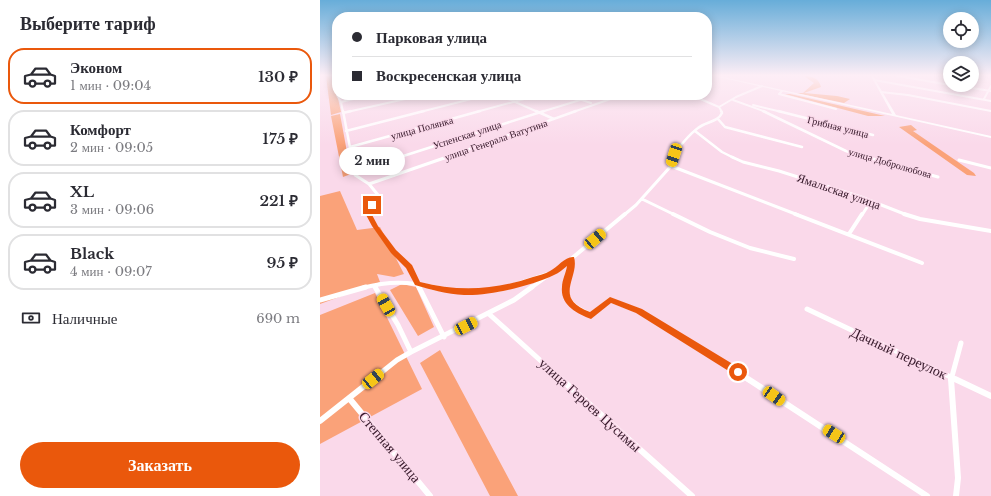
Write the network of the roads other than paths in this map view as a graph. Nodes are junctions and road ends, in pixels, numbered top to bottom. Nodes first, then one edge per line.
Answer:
1 (800, 99) edge
2 (819, 99) edge
3 (885, 99) edge
4 (930, 99) edge
5 (349, 100) edge
6 (401, 100) edge
7 (468, 100) edge
8 (510, 100) edge
9 (522, 100) edge
10 (580, 100) joint
11 (608, 100) edge
12 (703, 100) edge
13 (733, 100) junction
14 (341, 102) joint
15 (515, 102) junction
16 (591, 104) dead end
17 (719, 107) junction
18 (836, 108) dead end
19 (991, 111) edge
20 (539, 112) junction
21 (343, 113) junction
22 (895, 116) junction
23 (554, 119) junction
24 (718, 119) junction
25 (346, 131) junction
26 (695, 131) junction
27 (873, 136) dead end
28 (991, 138) edge
29 (350, 147) junction
30 (802, 147) dead end
31 (959, 160) dead end
32 (671, 166) junction
33 (991, 168) edge
34 (354, 171) junction
35 (938, 177) dead end
36 (369, 184) junction
37 (642, 199) junction
38 (871, 201) junction
39 (991, 231) edge
40 (849, 234) junction
41 (571, 259) junction
42 (794, 259) dead end
43 (922, 263) dead end
44 (553, 273) junction
45 (418, 284) junction
46 (375, 286) junction
47 (320, 300) edge
48 (807, 310) dead end
49 (489, 314) junction
50 (444, 337) junction
51 (961, 343) dead end
52 (411, 352) junction
53 (951, 377) junction
54 (991, 396) edge
55 (349, 398) junction
56 (320, 421) edge
57 (430, 496) edge
58 (692, 496) edge
59 (927, 496) edge
60 (956, 496) edge

1 - 18 street
2 - 22 main road
3 - 22 main road
4 - 19 street
5 - 14 street
6 - 21 street
7 - 25 street, улица Полянка
8 - 15 street
9 - 15 street, улица Полянка
10 - 16 street
10 - 20 street, Успенская улица
11 - 23 street, улица Генерала Ватутина
12 - 17 street
13 - 17 street
13 - 27 street, Грибная улица
13 - 35 street, улица Добролюбова
14 - 21 street
15 - 20 street
15 - 29 street, улица Полянка
17 - 24 street
20 - 23 street
20 - 34 street, Успенская улица
21 - 25 street
22 - 28 main road
23 - 36 street, улица Генерала Ватутина
24 - 26 street
24 - 30 street
25 - 29 street
26 - 32 street
26 - 38 street, Ямальская улица
29 - 34 street
31 - 33 street
32 - 37 street
32 - 40 street
34 - 36 street
36 - 45 street
37 - 41 street
37 - 42 street
38 - 39 street, Ямальская улица
38 - 40 street
40 - 43 street
41 - 44 street
41 - 59 street
44 - 45 street
44 - 49 street
45 - 46 street
45 - 50 street
46 - 47 street
46 - 52 street
48 - 53 street, Дачный переулок
49 - 50 street
49 - 58 street, улица Героев Цусимы
50 - 52 street
51 - 53 street
52 - 55 street
53 - 54 street, Дачный переулок
53 - 60 street
55 - 56 street
55 - 57 street, Степная улица

